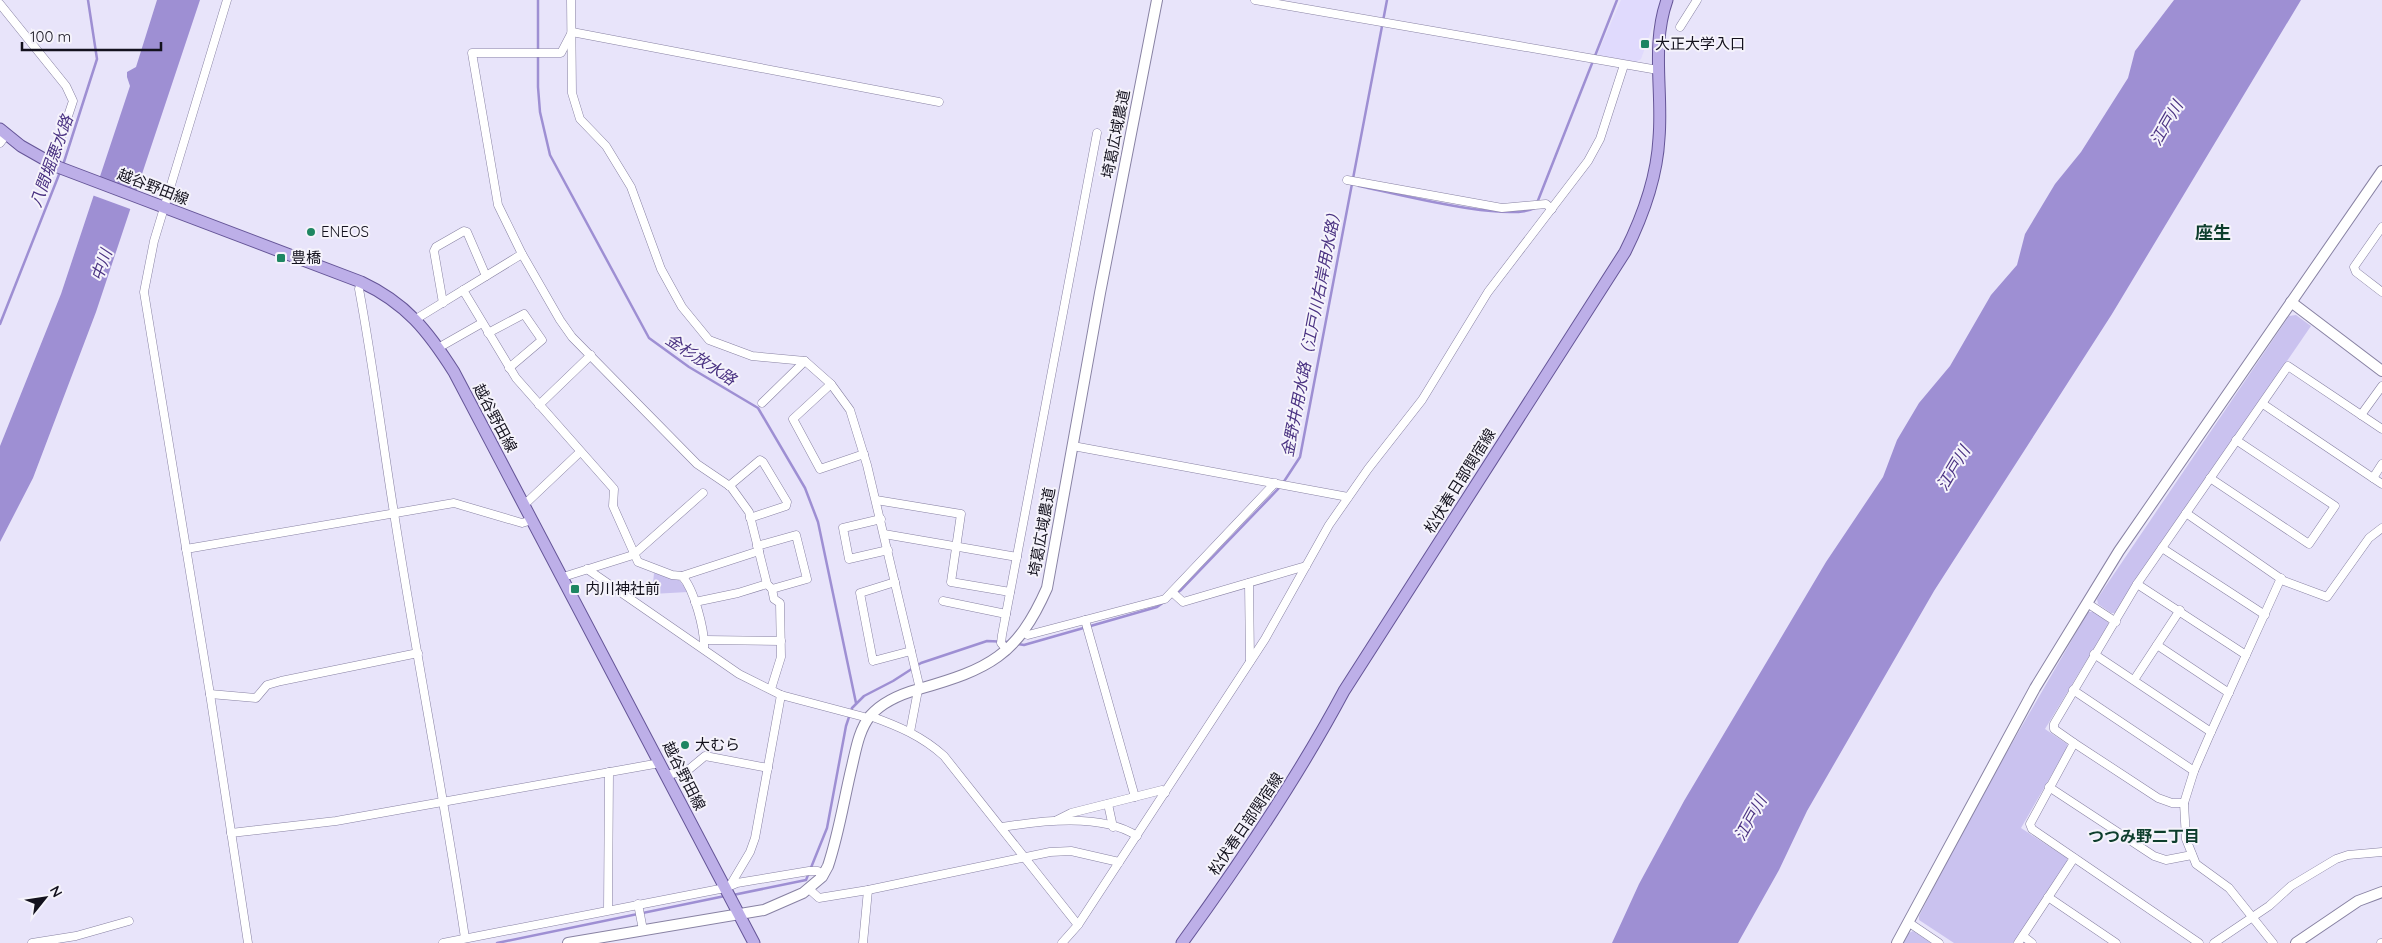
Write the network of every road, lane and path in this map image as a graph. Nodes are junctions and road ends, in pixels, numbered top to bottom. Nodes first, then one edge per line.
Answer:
1 (227, 0) edge
2 (571, 0) edge
3 (1157, 0) edge
4 (1255, 0) edge
5 (1667, 0) edge
6 (1697, 0) edge
7 (0, 6) edge
8 (1680, 27) dead end
9 (572, 32) junction
10 (1624, 65) junction
11 (1658, 70) junction
12 (939, 102) dead end
13 (1097, 133) dead end
14 (2, 136) edge
15 (55, 165) junction
16 (2382, 171) edge
17 (1351, 180) dead end
18 (163, 208) junction
19 (1552, 209) junction
20 (2382, 227) edge
21 (522, 254) junction
22 (486, 276) junction
23 (361, 282) junction
24 (462, 290) junction
25 (2382, 292) edge
26 (2291, 302) junction
27 (443, 303) junction
28 (416, 319) junction
29 (482, 323) junction
30 (488, 334) junction
31 (438, 348) junction
32 (591, 355) junction
33 (805, 362) junction
34 (509, 368) junction
35 (2382, 371) edge
36 (831, 384) junction
37 (2382, 386) edge
38 (762, 403) dead end
39 (2263, 404) junction
40 (539, 405) junction
41 (2361, 415) junction
42 (2382, 429) edge
43 (2236, 440) junction
44 (1073, 446) junction
45 (580, 452) junction
46 (864, 454) junction
47 (2382, 464) edge
48 (2210, 478) junction
49 (2373, 478) junction
50 (1276, 483) junction
51 (2382, 484) edge
52 (729, 486) junction
53 (703, 493) dead end
54 (1348, 497) junction
55 (876, 500) junction
56 (524, 505) junction
57 (394, 513) junction
58 (2186, 513) junction
59 (750, 518) junction
60 (532, 520) junction
61 (881, 520) junction
62 (2382, 528) edge
63 (884, 534) junction
64 (956, 546) junction
65 (2162, 548) junction
66 (186, 549) junction
67 (758, 549) junction
68 (888, 550) junction
69 (633, 555) junction
70 (1016, 557) junction
71 (1306, 566) junction
72 (587, 569) junction
73 (682, 576) junction
74 (563, 577) junction
75 (2281, 578) junction
76 (895, 582) junction
77 (1249, 583) junction
78 (2138, 584) junction
79 (770, 586) junction
80 (1010, 592) junction
81 (1172, 593) junction
82 (943, 601) dead end
83 (695, 602) junction
84 (2088, 603) junction
85 (2180, 610) junction
86 (1006, 614) junction
87 (2265, 616) junction
88 (1086, 620) junction
89 (2116, 622) junction
90 (1023, 632) junction
91 (781, 641) junction
92 (1003, 643) junction
93 (705, 644) junction
94 (2157, 645) junction
95 (911, 651) junction
96 (418, 653) junction
97 (2094, 654) junction
98 (2246, 655) junction
99 (1250, 662) junction
100 (2134, 680) junction
101 (771, 689) junction
102 (919, 689) junction
103 (2072, 690) junction
104 (2228, 693) junction
105 (210, 694) junction
106 (781, 694) junction
107 (869, 717) junction
108 (910, 732) junction
109 (2211, 732) junction
110 (2074, 743) junction
111 (660, 763) junction
112 (768, 768) junction
113 (2194, 771) junction
114 (610, 772) junction
115 (666, 775) junction
116 (2049, 787) junction
117 (1165, 793) junction
118 (1135, 797) junction
119 (444, 800) junction
120 (2184, 803) junction
121 (1108, 804) junction
122 (1057, 820) junction
123 (1002, 827) junction
124 (1112, 827) junction
125 (231, 833) junction
126 (1137, 836) junction
127 (2382, 852) edge
128 (2192, 855) junction
129 (1024, 856) junction
130 (2074, 858) junction
131 (1119, 862) junction
132 (822, 877) junction
133 (728, 886) junction
134 (809, 889) junction
135 (868, 890) junction
136 (2382, 892) edge
137 (2048, 897) junction
138 (639, 907) junction
139 (608, 910) junction
140 (739, 915) junction
141 (2253, 916) junction
142 (129, 921) dead end
143 (1908, 922) junction
144 (1078, 925) junction
145 (642, 926) junction
146 (466, 938) junction
147 (76, 939) edge
148 (619, 939) edge
149 (2020, 940) edge
150 (32, 943) edge
151 (248, 943) edge
152 (443, 943) edge
153 (568, 943) edge
154 (754, 943) edge
155 (863, 943) edge
156 (1062, 943) edge
157 (1182, 943) edge
158 (1897, 943) edge
159 (1938, 943) edge
160 (2032, 943) edge
161 (2116, 943) edge
162 (2199, 943) edge
163 (2214, 943) edge
164 (2272, 943) edge
165 (2296, 943) edge

1 - 18 street
2 - 9 street
3 - 44 street, 埼葛広域農道
4 - 10 street
5 - 11 main road, 松伏春日部関宿線
6 - 8 street
7 - 15 street
9 - 12 street
9 - 21 street
9 - 33 street
10 - 11 street
10 - 19 street
11 - 157 main road, 松伏春日部関宿線
13 - 70 street
14 - 15 main road, 越谷野田線
15 - 18 main road, 越谷野田線
16 - 26 street
17 - 19 street
18 - 23 main road, 越谷野田線
18 - 66 street
19 - 54 street
20 - 25 street
21 - 22 street
21 - 32 street
22 - 24 street
22 - 27 street
23 - 28 main road, 越谷野田線
23 - 57 street
24 - 27 street
24 - 29 street
26 - 35 street
26 - 84 street
27 - 28 street
28 - 31 main road, 越谷野田線
29 - 30 street
29 - 31 street
30 - 34 street
30 - 34 street
31 - 56 main road, 越谷野田線
32 - 40 street
32 - 52 street
33 - 36 street
33 - 38 street
34 - 40 street
36 - 46 street
36 - 46 street
37 - 41 street
39 - 41 street
39 - 43 street
39 - 49 street
40 - 45 street
41 - 42 street
43 - 48 street
43 - 48 street
44 - 50 street
44 - 90 street, 埼葛広域農道
45 - 56 street
45 - 69 street
46 - 55 street
47 - 49 street
48 - 58 street
49 - 51 street
50 - 54 street
50 - 81 street
52 - 59 street
52 - 59 street
53 - 69 street
54 - 71 street
55 - 61 street
55 - 64 street
56 - 60 main road, 越谷野田線
57 - 60 street
57 - 66 street
57 - 96 street
58 - 65 street
58 - 75 street
59 - 67 street
60 - 74 main road, 越谷野田線
61 - 63 street
61 - 68 street
62 - 75 street
63 - 64 street
63 - 68 street
64 - 70 street
64 - 80 street
65 - 78 street
65 - 87 street
66 - 105 street
67 - 73 street
67 - 79 street
67 - 79 street
68 - 76 street
69 - 72 street
69 - 73 street
70 - 80 street
71 - 77 street
71 - 99 street
72 - 74 street
72 - 93 street
73 - 83 street
74 - 111 main road, 越谷野田線
75 - 87 street
76 - 95 street
76 - 95 street
77 - 81 street
77 - 99 street
78 - 85 street
78 - 89 street
79 - 83 street
79 - 91 street
80 - 86 street
81 - 88 street
82 - 86 street
83 - 93 street
84 - 89 street
84 - 143 street
85 - 94 street
85 - 98 street
86 - 92 street
87 - 98 street
88 - 90 street
88 - 118 street
89 - 97 street
90 - 92 street, 埼葛広域農道
91 - 93 street
91 - 101 street
92 - 102 street, 埼葛広域農道
93 - 101 street
94 - 100 street
94 - 104 street
95 - 102 street
96 - 105 street
96 - 119 street
97 - 100 street
97 - 103 street
98 - 104 street
99 - 117 street
100 - 109 street
101 - 106 street
102 - 107 street, 埼葛広域農道
102 - 108 street
103 - 110 street
103 - 113 street
104 - 109 street
105 - 125 street
106 - 107 street
106 - 112 street
107 - 108 street
107 - 132 street
108 - 123 street
109 - 113 street
110 - 116 street
110 - 120 street
111 - 114 street
111 - 115 main road, 越谷野田線
112 - 115 street
112 - 133 street
113 - 120 street
114 - 119 street
114 - 139 street
115 - 133 main road, 越谷野田線
116 - 128 street
116 - 130 street
117 - 118 street
117 - 126 street
118 - 121 street
119 - 125 street
119 - 146 street
120 - 128 street
121 - 122 street
121 - 124 street
122 - 123 street
122 - 124 street
123 - 129 street
124 - 126 street
125 - 151 street
126 - 131 street
127 - 141 street
128 - 141 street
129 - 131 street
129 - 135 street
129 - 144 street
130 - 137 street
130 - 162 street
131 - 144 street
132 - 133 street
132 - 134 street
133 - 138 street
133 - 140 main road, 越谷野田線
134 - 135 street
134 - 140 street
135 - 155 street
136 - 165 street
137 - 149 street
137 - 161 street
138 - 139 street
138 - 145 street
139 - 146 street
140 - 145 street
140 - 154 main road, 越谷野田線
141 - 163 street
141 - 164 street
142 - 147 street
143 - 158 street
143 - 159 street
144 - 156 street
145 - 148 street
146 - 152 street
147 - 150 street
148 - 153 street
149 - 160 street

